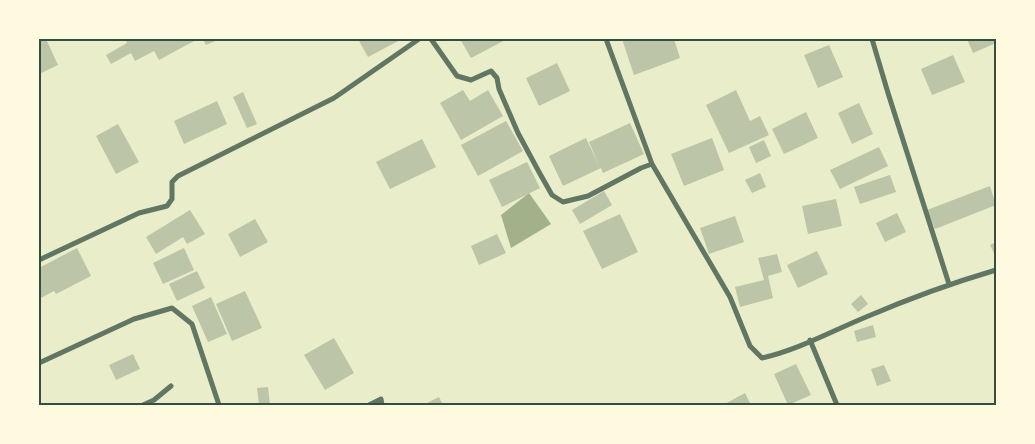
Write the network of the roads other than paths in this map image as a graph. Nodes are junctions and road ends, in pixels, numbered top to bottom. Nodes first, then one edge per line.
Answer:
1 (420, 39) edge
2 (431, 39) edge
3 (606, 39) edge
4 (872, 39) edge
5 (652, 164) junction
6 (39, 260) edge
7 (996, 270) edge
8 (949, 284) junction
9 (810, 340) junction
10 (39, 363) edge
11 (171, 386) dead end
12 (143, 405) edge
13 (219, 405) edge
14 (369, 405) edge
15 (382, 405) edge
16 (837, 405) edge

1 - 6 street
2 - 5 street
3 - 5 street
4 - 8 street
5 - 9 street
7 - 8 street
8 - 9 street
9 - 16 street
10 - 13 street
11 - 12 street
14 - 15 street

